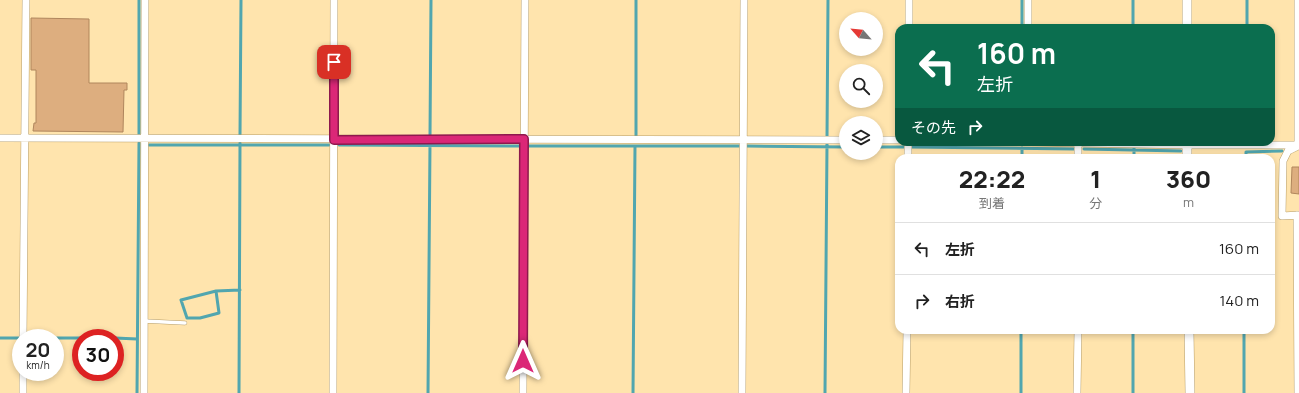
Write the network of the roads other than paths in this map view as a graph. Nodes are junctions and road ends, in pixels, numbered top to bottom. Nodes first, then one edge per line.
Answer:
1 (26, 0) edge
2 (145, 0) edge
3 (334, 0) edge
4 (525, 0) edge
5 (744, 0) edge
6 (909, 0) edge
7 (1028, 0) edge
8 (1187, 0) edge
9 (1298, 0) edge
10 (1299, 15) edge
11 (909, 24) edge
12 (1028, 24) edge
13 (1187, 24) edge
14 (0, 138) edge
15 (25, 138) junction
16 (145, 138) junction
17 (524, 139) junction
18 (334, 140) junction
19 (839, 140) edge
20 (883, 140) edge
21 (895, 140) edge
22 (743, 141) junction
23 (1275, 145) edge
24 (1298, 145) edge
25 (1298, 215) edge
26 (144, 321) junction
27 (185, 323) dead end
28 (23, 329) edge
29 (907, 334) edge
30 (1078, 334) edge
31 (1189, 334) edge
32 (23, 381) edge
33 (23, 393) edge
34 (144, 393) edge
35 (333, 393) edge
36 (523, 393) edge
37 (742, 393) edge
38 (906, 393) edge
39 (1077, 393) edge
40 (1190, 393) edge
41 (1298, 393) edge

1 - 15 street
2 - 16 street
3 - 18 street
4 - 17 street
5 - 22 street
6 - 11 street
7 - 12 street
8 - 13 street
9 - 10 street
10 - 24 street
14 - 15 street
15 - 16 street
15 - 28 street
16 - 18 street
16 - 26 street
17 - 18 street
17 - 22 street
17 - 36 street
18 - 35 street
19 - 22 street
20 - 21 street
22 - 37 street
23 - 24 street
24 - 25 street
25 - 41 street
26 - 27 lane
26 - 34 street
29 - 38 street
30 - 39 street
31 - 40 street
32 - 33 street

